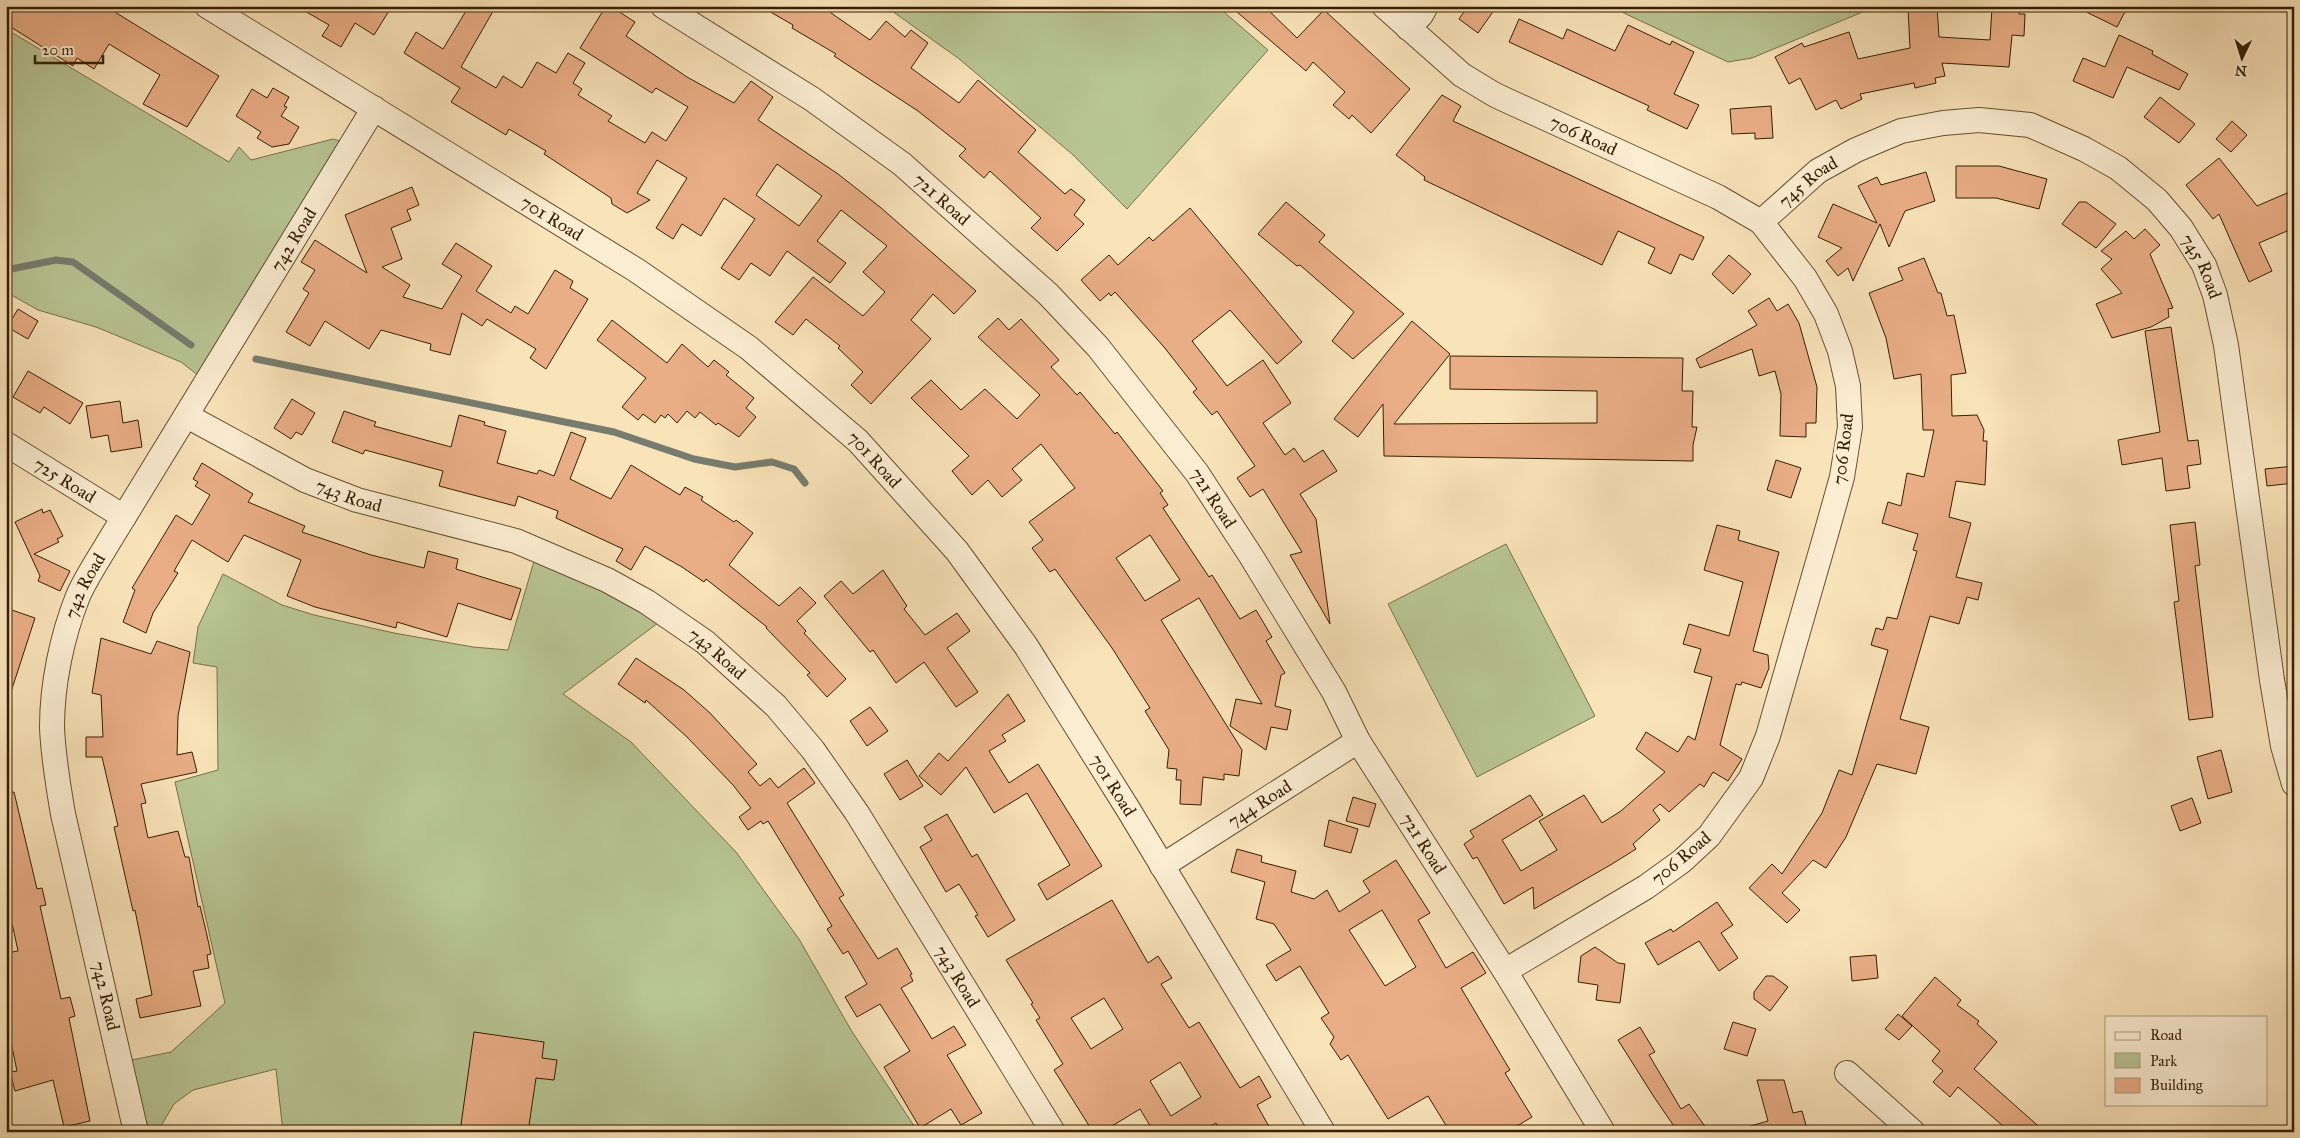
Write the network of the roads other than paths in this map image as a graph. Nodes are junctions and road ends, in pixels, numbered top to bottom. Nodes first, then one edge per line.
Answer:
1 (207, 6) edge
2 (663, 6) edge
3 (1384, 6) edge
4 (1426, 6) edge
5 (1408, 28) junction
6 (374, 108) junction
7 (1761, 222) junction
8 (187, 416) junction
9 (6, 444) edge
10 (124, 517) junction
11 (1358, 741) junction
12 (2294, 784) edge
13 (1162, 866) junction
14 (1505, 971) junction
15 (1847, 1073) dead end
16 (136, 1132) edge
17 (1053, 1132) edge
18 (1323, 1132) edge
19 (1603, 1132) edge
20 (1913, 1132) edge

1 - 6 street, 701 Road
2 - 11 street, 721 Road
3 - 5 street, 706 Road
4 - 5 street
5 - 7 street, 706 Road
6 - 8 street, 742 Road
6 - 13 street, 701 Road
7 - 12 street, 745 Road
7 - 14 street, 706 Road
8 - 10 street, 742 Road
8 - 17 street, 743 Road
9 - 10 street, 725 Road
10 - 16 street, 742 Road
11 - 13 street, 744 Road
11 - 14 street, 721 Road
13 - 18 street, 701 Road
14 - 19 street, 721 Road
15 - 20 street

